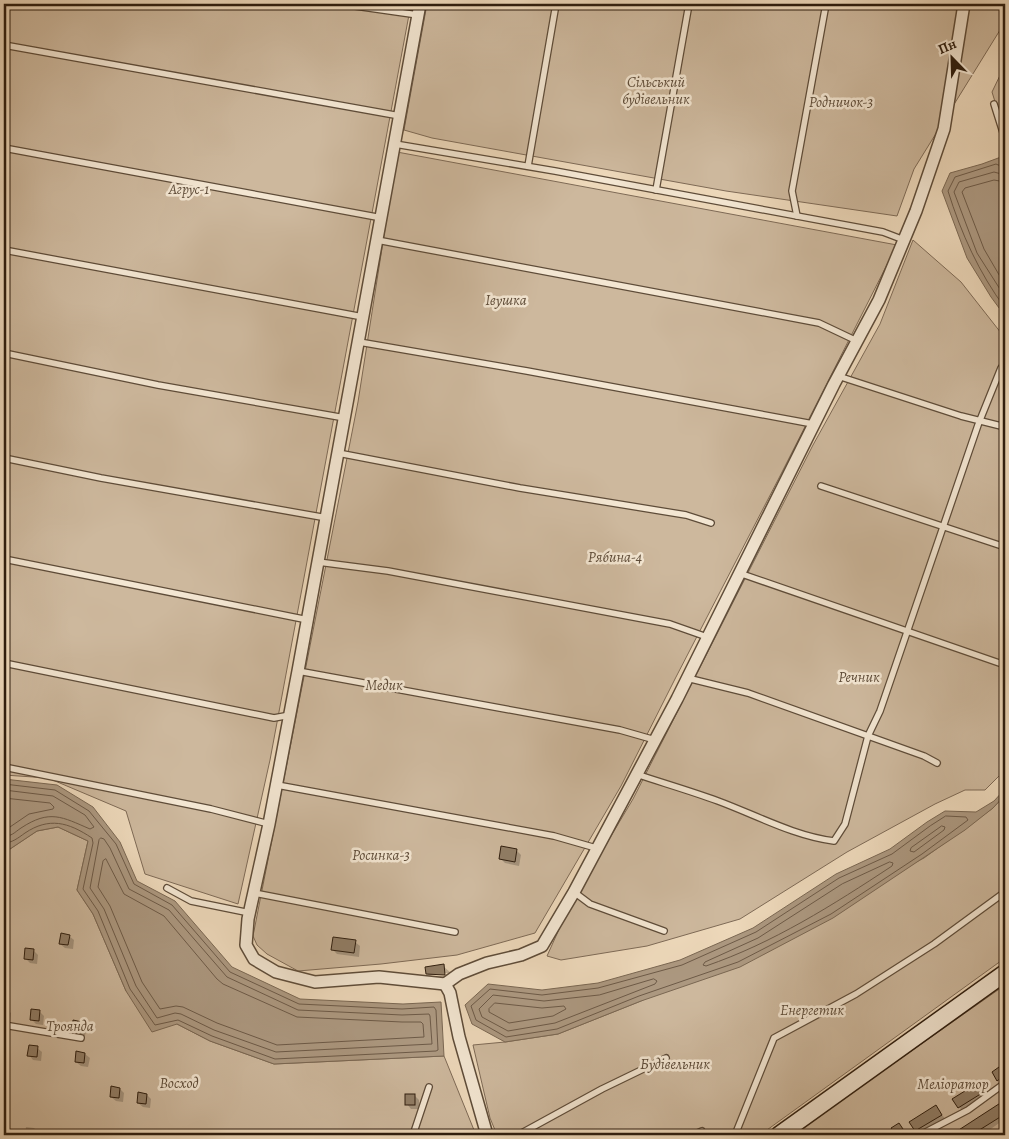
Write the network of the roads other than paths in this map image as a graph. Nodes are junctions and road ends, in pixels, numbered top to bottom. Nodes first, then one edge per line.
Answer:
1 (341, 4) edge
2 (556, 4) edge
3 (689, 4) edge
4 (826, 4) edge
5 (964, 4) edge
6 (419, 10) edge
7 (4, 45) edge
8 (994, 104) dead end
9 (400, 116) junction
10 (1005, 139) edge
11 (395, 144) junction
12 (4, 148) edge
13 (528, 166) junction
14 (656, 190) junction
15 (797, 216) junction
16 (382, 218) junction
17 (378, 240) junction
18 (904, 240) junction
19 (4, 250) edge
20 (363, 317) junction
21 (857, 341) junction
22 (359, 342) junction
23 (4, 353) edge
24 (1001, 368) dead end
25 (838, 376) junction
26 (345, 418) junction
27 (979, 421) junction
28 (813, 424) junction
29 (1005, 427) edge
30 (338, 453) junction
31 (4, 458) edge
32 (821, 486) dead end
33 (327, 518) junction
34 (711, 523) dead end
35 (943, 527) junction
36 (1005, 547) edge
37 (4, 559) edge
38 (318, 562) junction
39 (739, 573) junction
40 (308, 620) junction
41 (908, 631) junction
42 (707, 637) junction
43 (4, 663) edge
44 (1005, 665) edge
45 (298, 671) junction
46 (687, 678) junction
47 (290, 715) junction
48 (868, 736) junction
49 (655, 740) junction
50 (937, 763) dead end
51 (4, 767) edge
52 (636, 774) junction
53 (276, 785) junction
54 (269, 824) junction
55 (596, 848) junction
56 (167, 888) dead end
57 (574, 892) junction
58 (1005, 892) edge
59 (254, 893) junction
60 (250, 913) junction
61 (664, 931) dead end
62 (455, 932) dead end
63 (1005, 973) edge
64 (445, 984) junction
65 (4, 1025) edge
66 (81, 1038) dead end
67 (666, 1058) dead end
68 (1005, 1083) edge
69 (429, 1088) dead end
70 (702, 1131) dead end
71 (413, 1135) edge
72 (486, 1135) edge
73 (518, 1135) edge
74 (694, 1135) edge
75 (735, 1135) edge
76 (778, 1135) edge
77 (920, 1135) edge

1 - 6 lane
2 - 13 lane
3 - 14 lane
4 - 15 lane
5 - 18 street
6 - 9 street
7 - 9 lane
8 - 10 lane
9 - 11 street
11 - 13 lane
11 - 16 street
12 - 16 lane
13 - 14 lane
14 - 15 lane
15 - 18 lane
16 - 17 street
17 - 20 street
17 - 21 lane
18 - 21 street
19 - 20 lane
20 - 22 street
21 - 25 street
22 - 26 street
22 - 28 lane
23 - 26 lane
24 - 27 lane
25 - 27 lane
25 - 28 street
26 - 30 street
27 - 29 lane
27 - 35 lane
28 - 39 street
30 - 33 street
30 - 34 lane
31 - 33 lane
32 - 35 lane
33 - 38 street
35 - 36 lane
35 - 41 lane
37 - 40 lane
38 - 40 street
38 - 42 lane
39 - 41 lane
39 - 42 street
40 - 45 street
41 - 44 lane
41 - 48 lane
42 - 46 street
43 - 47 lane
45 - 47 street
45 - 49 lane
46 - 48 lane
46 - 49 street
47 - 53 street
48 - 50 lane
48 - 52 lane
49 - 52 street
51 - 54 lane
52 - 55 street
53 - 54 street
53 - 55 lane
54 - 59 street
55 - 57 street
56 - 60 lane
57 - 61 lane
57 - 64 street
58 - 75 lane
59 - 60 street
59 - 62 lane
60 - 64 street
63 - 76 street
64 - 72 street
65 - 66 lane
67 - 73 lane
68 - 77 lane
69 - 71 lane
70 - 74 lane

